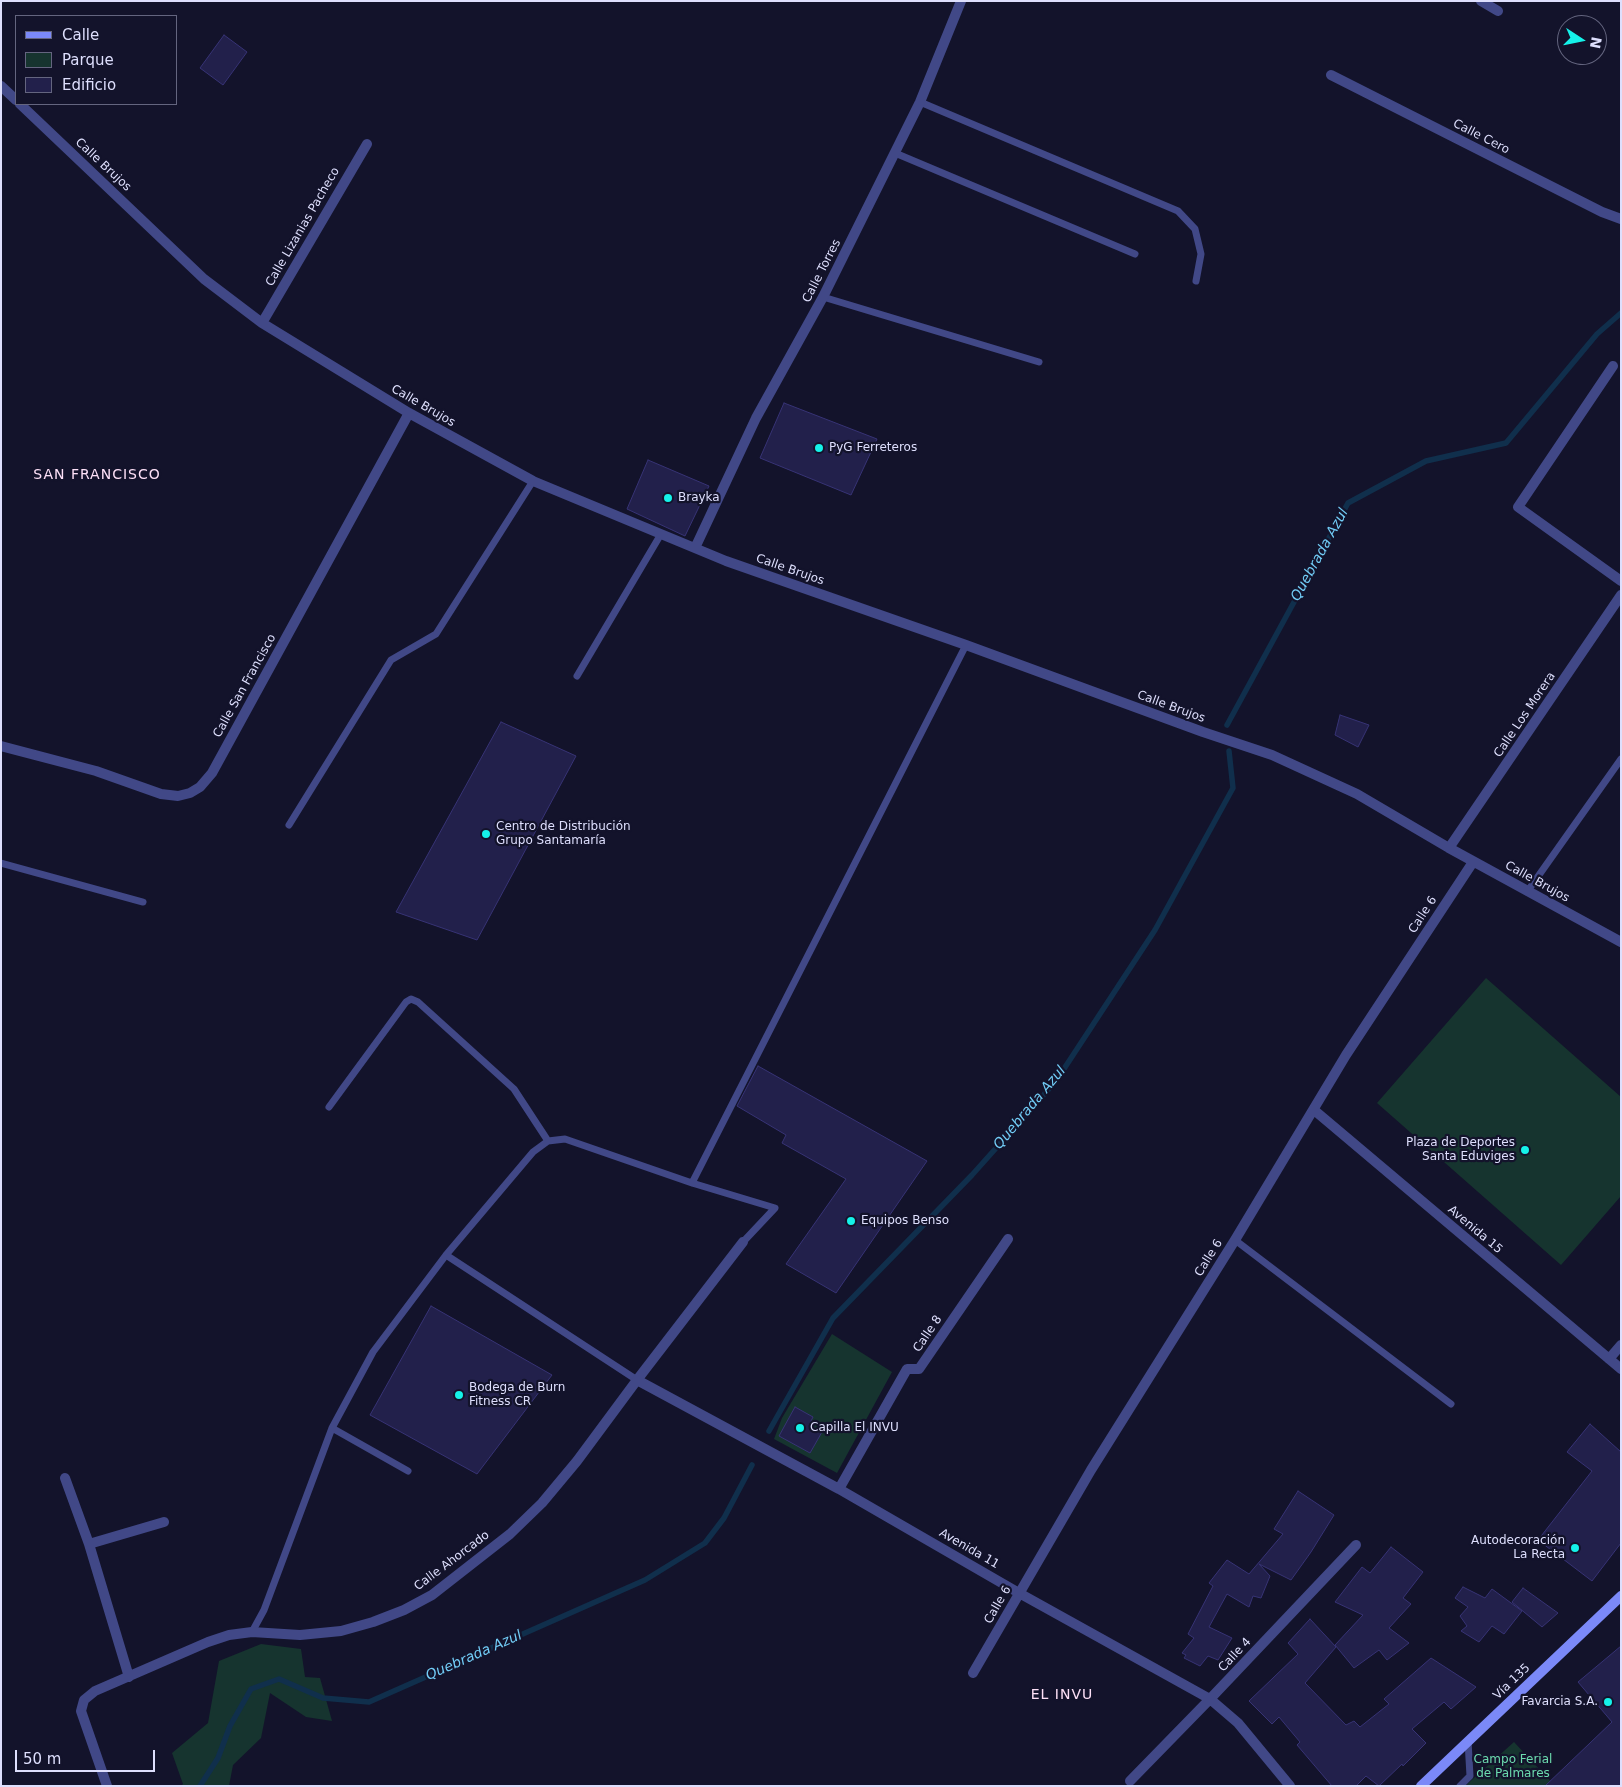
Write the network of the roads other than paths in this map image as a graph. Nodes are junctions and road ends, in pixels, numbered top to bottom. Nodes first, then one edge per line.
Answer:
1 (961, 1) edge
2 (1480, 1) edge
3 (1498, 11) dead end
4 (1331, 75) dead end
5 (1, 86) edge
6 (15, 99) edge
7 (920, 102) junction
8 (21, 105) edge
9 (367, 144) dead end
10 (895, 153) junction
11 (1621, 219) edge
12 (1135, 254) dead end
13 (1196, 281) dead end
14 (824, 297) junction
15 (262, 322) junction
16 (1040, 362) dead end
17 (1613, 366) dead end
18 (409, 413) junction
19 (533, 481) junction
20 (661, 534) junction
21 (695, 548) junction
22 (1621, 581) edge
23 (1621, 595) edge
24 (966, 645) junction
25 (576, 676) dead end
26 (1, 746) edge
27 (1621, 759) edge
28 (289, 825) dead end
29 (1449, 848) junction
30 (1473, 862) junction
31 (1, 864) edge
32 (1527, 892) junction
33 (143, 902) dead end
34 (1621, 942) edge
35 (329, 1107) dead end
36 (1314, 1110) junction
37 (548, 1141) junction
38 (692, 1184) junction
39 (1008, 1239) dead end
40 (1235, 1240) junction
41 (743, 1242) joint
42 (446, 1255) junction
43 (1621, 1345) edge
44 (1609, 1359) junction
45 (1621, 1370) edge
46 (636, 1380) junction
47 (1451, 1404) dead end
48 (332, 1428) junction
49 (408, 1471) dead end
50 (65, 1478) dead end
51 (839, 1489) junction
52 (164, 1522) dead end
53 (89, 1544) junction
54 (1356, 1545) dead end
55 (1019, 1593) junction
56 (1621, 1596) edge
57 (252, 1632) junction
58 (973, 1673) dead end
59 (129, 1677) junction
60 (1210, 1699) junction
61 (1468, 1741) junction
62 (1130, 1781) dead end
63 (107, 1786) edge
64 (1290, 1786) edge
65 (1420, 1786) edge
66 (1460, 1786) edge

1 - 7 street, Calle Torres
2 - 3 street
4 - 11 street, Calle Cero
5 - 6 street
7 - 10 street, Calle Torres
7 - 13 lane
8 - 15 street, Calle Brujos
9 - 15 street, Calle Lizanias Pacheco
10 - 12 lane
10 - 14 street, Calle Torres
14 - 16 lane
14 - 21 street, Calle Torres
15 - 18 street, Calle Brujos
17 - 22 street
18 - 19 street, Calle Brujos
18 - 26 street, Calle San Francisco
19 - 20 street, Calle Brujos
19 - 28 lane
20 - 21 street, Calle Brujos
20 - 25 lane
21 - 24 street, Calle Brujos
23 - 29 street, Calle Los Morera
24 - 29 street, Calle Brujos
24 - 38 lane
27 - 32 lane
29 - 30 street, Calle Brujos
30 - 32 street, Calle Brujos
30 - 36 street, Calle 6
31 - 33 lane
32 - 34 street, Calle Brujos
35 - 37 lane
36 - 40 street, Calle 6
36 - 44 street, Avenida 15
37 - 38 lane
37 - 42 lane
38 - 41 lane
39 - 51 street, Calle 8
40 - 47 lane
40 - 55 street, Calle 6
41 - 46 street, Calle Ahorcado
42 - 46 lane
42 - 48 lane
43 - 44 street
44 - 45 street, Avenida 15
46 - 51 street, Avenida 11
46 - 57 street, Calle Ahorcado
48 - 49 lane
48 - 57 lane
50 - 53 street
51 - 55 street, Avenida 11
52 - 53 street
53 - 59 street
54 - 60 street, Calle 4
55 - 58 street, Calle 6
55 - 60 street, Avenida 11
56 - 61 main road, Vía 135
57 - 59 street, Calle Ahorcado
59 - 63 street, Calle Ahorcado
60 - 62 street, Calle 4
60 - 64 street, Avenida 11
61 - 65 main road, Vía 135
61 - 66 lane

